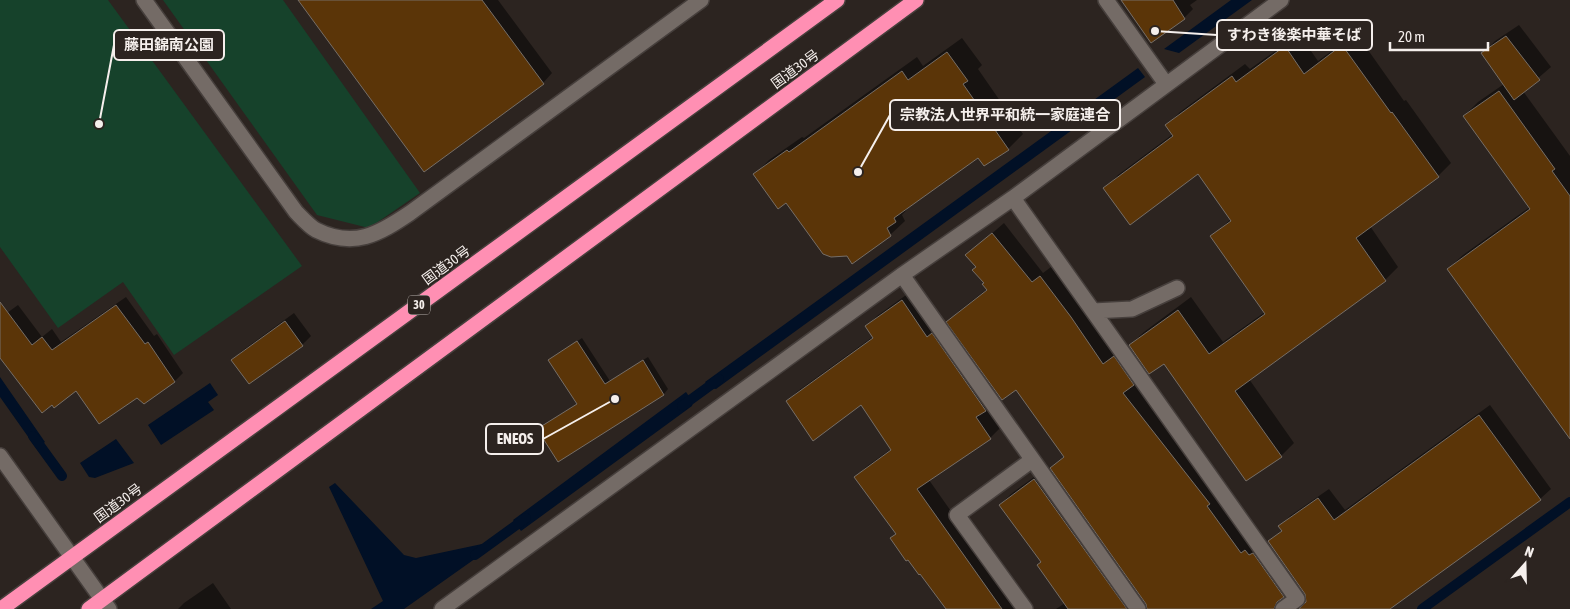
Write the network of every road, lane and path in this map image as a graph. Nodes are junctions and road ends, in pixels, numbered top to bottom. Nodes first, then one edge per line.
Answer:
1 (144, 0) edge
2 (701, 0) edge
3 (837, 0) edge
4 (916, 0) edge
5 (1106, 0) edge
6 (1281, 0) edge
7 (1166, 84) junction
8 (1013, 198) junction
9 (902, 275) junction
10 (1176, 288) dead end
11 (1094, 311) junction
12 (0, 456) edge
13 (1032, 460) junction
14 (72, 557) junction
15 (105, 604) edge
16 (1, 609) edge
17 (89, 609) edge
18 (442, 609) edge
19 (1025, 609) edge
20 (1138, 609) edge
21 (1283, 609) edge

1 - 2 street
3 - 14 highway, 国道30号 / 30
4 - 15 highway, 国道30号
5 - 7 street
6 - 7 street
7 - 8 street
8 - 9 street
8 - 11 street
9 - 13 street
9 - 18 street
10 - 11 street
11 - 21 street
12 - 14 street
13 - 19 street
13 - 20 street
14 - 15 street
14 - 16 highway, 国道30号 / 30
15 - 17 highway, 国道30号

